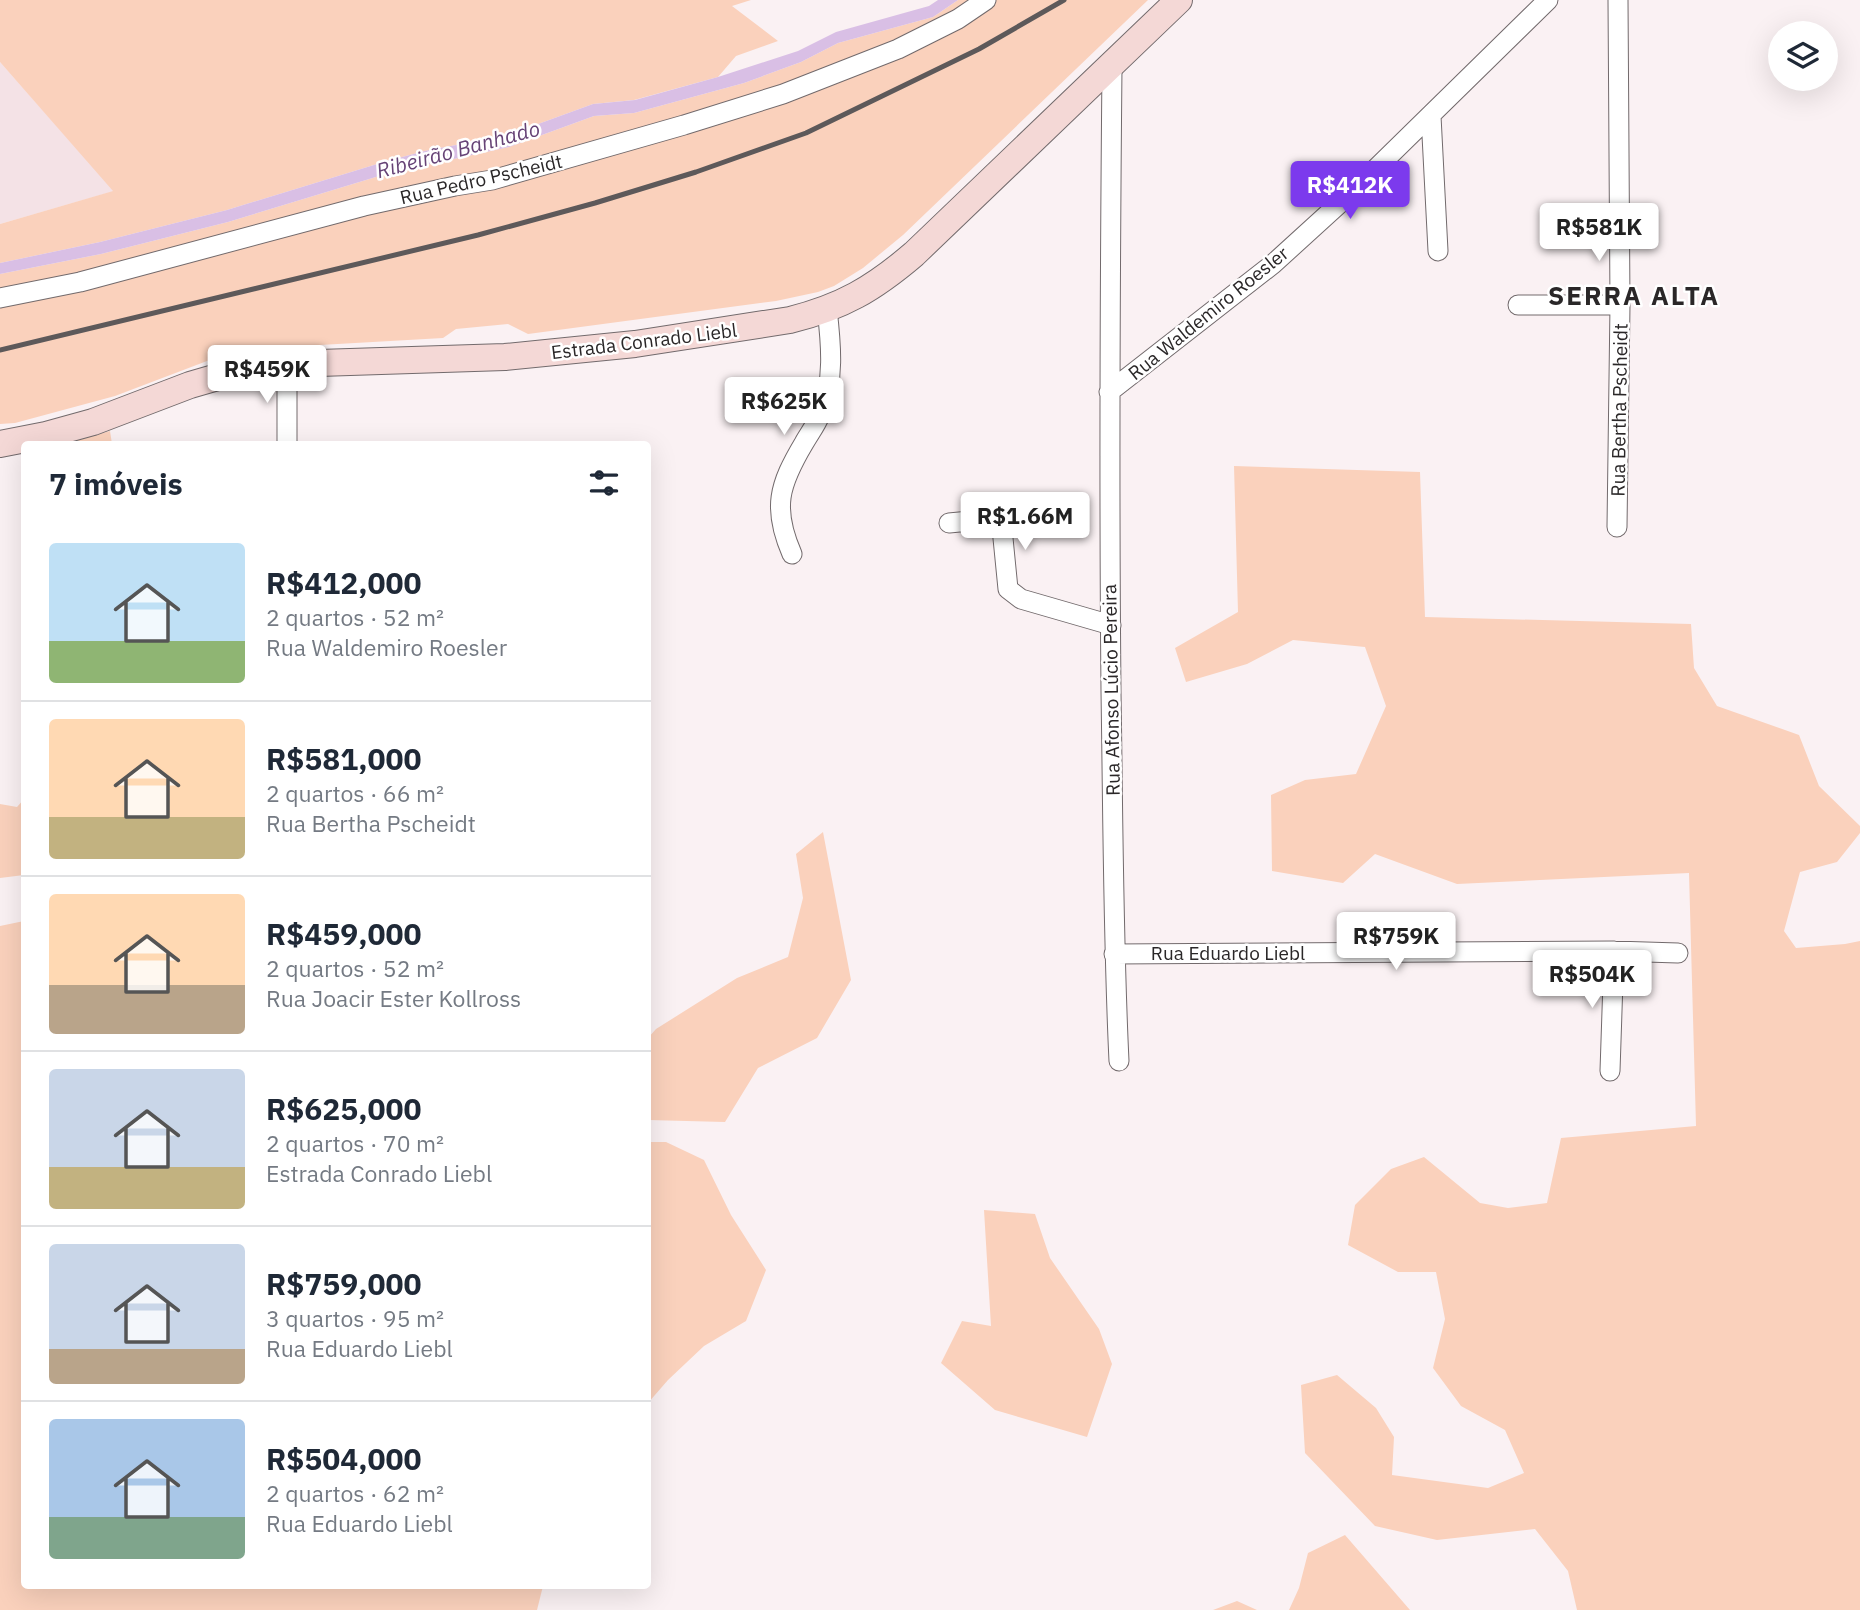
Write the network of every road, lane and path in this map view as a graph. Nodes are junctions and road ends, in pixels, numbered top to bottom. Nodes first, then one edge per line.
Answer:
1 (986, 0) edge
2 (1179, 0) edge
3 (1548, 0) edge
4 (1618, 0) edge
5 (1111, 67) junction
6 (1431, 116) junction
7 (1438, 251) dead end
8 (0, 298) edge
9 (1518, 305) dead end
10 (1620, 305) junction
11 (827, 309) junction
12 (287, 365) junction
13 (1109, 392) junction
14 (287, 441) edge
15 (0, 444) edge
16 (949, 523) dead end
17 (1617, 527) dead end
18 (792, 554) dead end
19 (1111, 625) junction
20 (1614, 951) junction
21 (1678, 953) dead end
22 (1114, 954) junction
23 (1119, 1061) dead end
24 (1610, 1071) dead end

1 - 8 street, Rua Pedro Pscheidt
2 - 5 main road, Estrada Conrado Liebl
3 - 6 street, Rua Waldemiro Roesler
4 - 10 street, Rua Bertha Pscheidt
5 - 11 main road, Estrada Conrado Liebl
5 - 13 street, Rua Afonso Lúcio Pereira
6 - 7 street
6 - 13 street, Rua Waldemiro Roesler
9 - 10 street
10 - 17 street, Rua Bertha Pscheidt
11 - 12 main road, Estrada Conrado Liebl
11 - 18 street
12 - 14 street
12 - 15 main road, Estrada Conrado Liebl
13 - 19 street, Rua Afonso Lúcio Pereira
16 - 19 street
19 - 22 street, Rua Afonso Lúcio Pereira
20 - 21 street, Rua Eduardo Liebl
20 - 22 street, Rua Eduardo Liebl
20 - 24 street
22 - 23 street, Rua Afonso Lúcio Pereira

